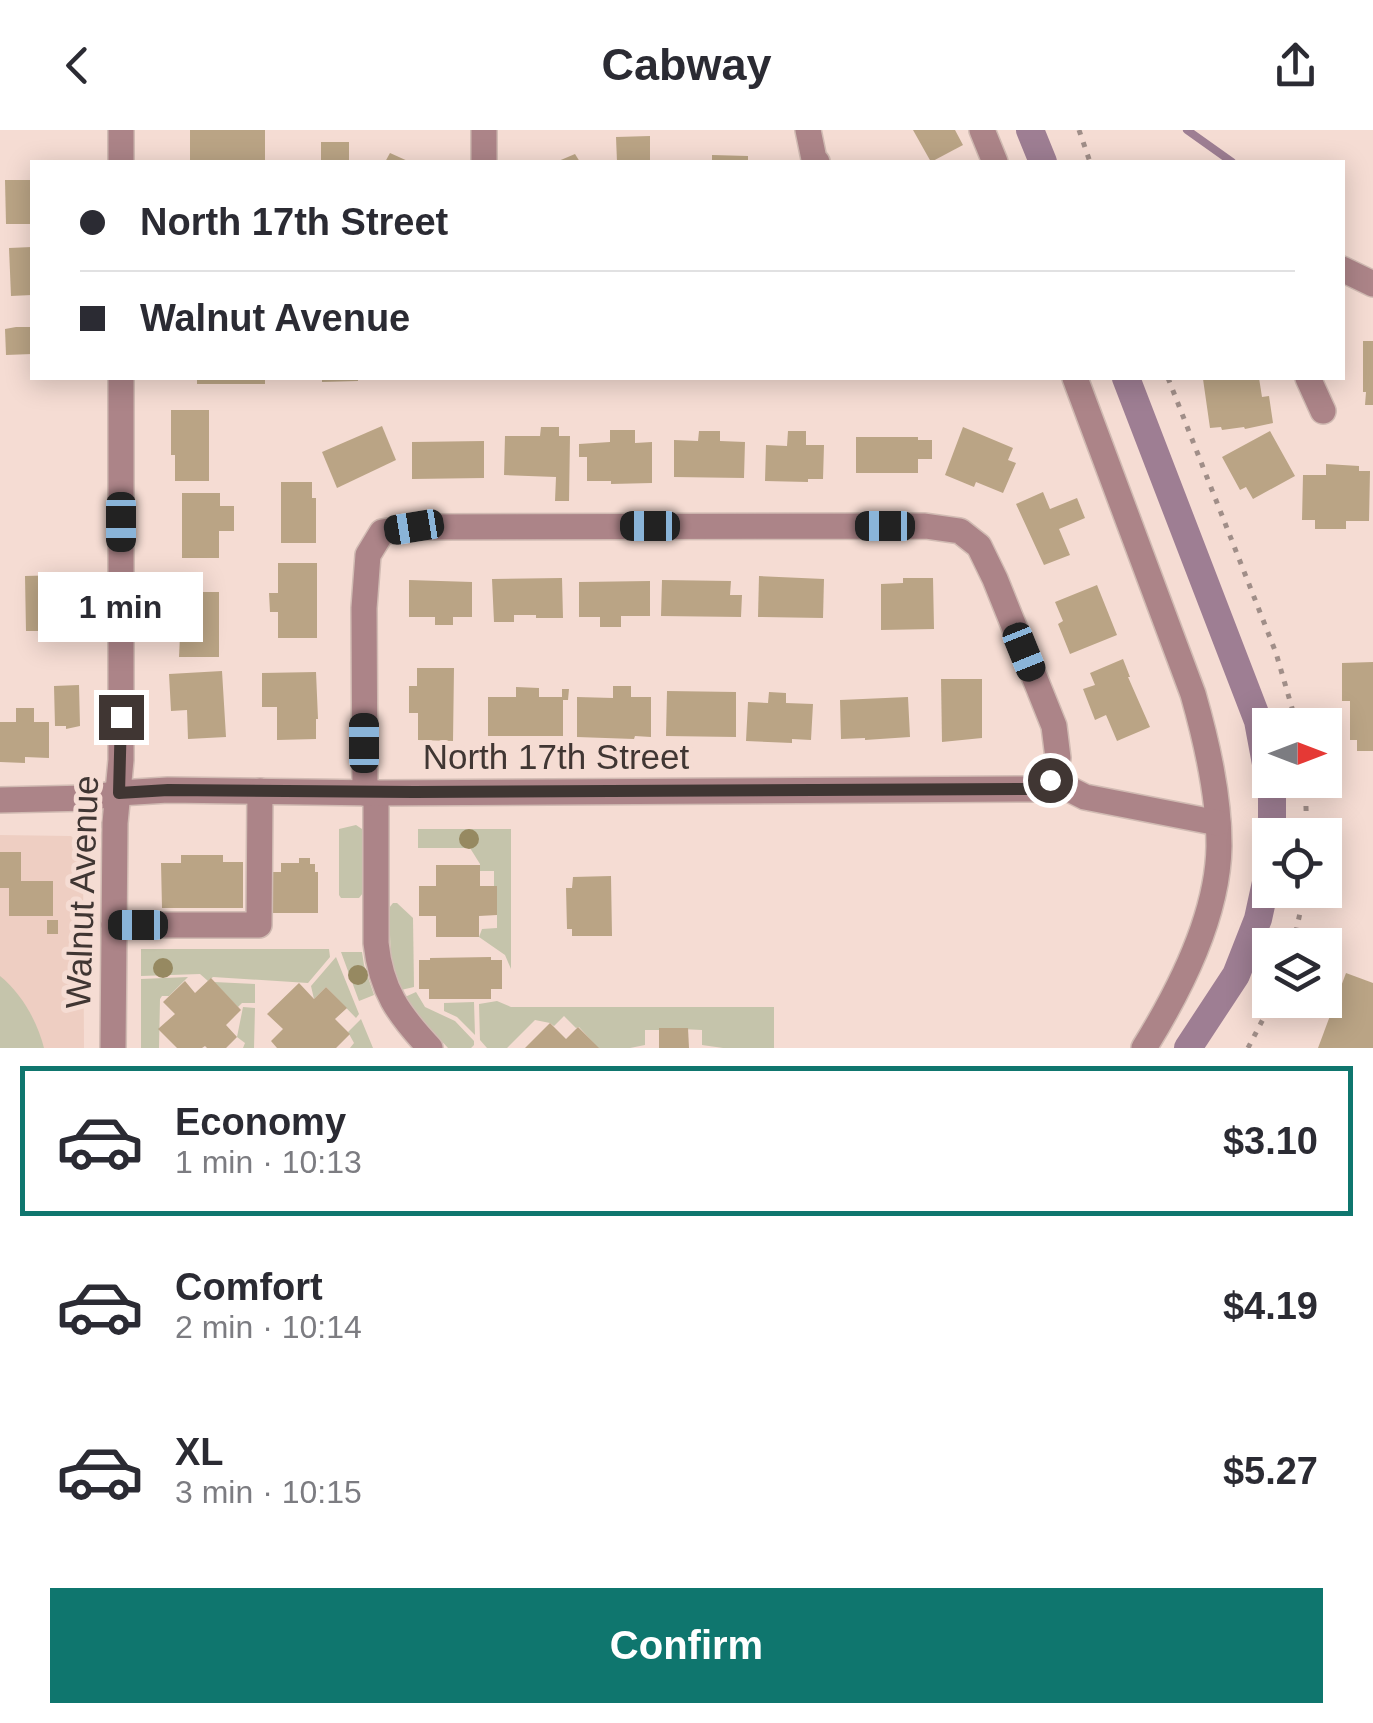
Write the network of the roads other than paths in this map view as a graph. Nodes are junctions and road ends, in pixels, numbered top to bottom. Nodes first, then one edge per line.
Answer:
1 (121, 130) edge
2 (484, 130) edge
3 (808, 130) edge
4 (982, 130) edge
5 (121, 160) edge
6 (484, 160) edge
7 (816, 160) edge
8 (994, 160) edge
9 (1345, 270) edge
10 (1373, 284) edge
11 (121, 380) edge
12 (1076, 380) edge
13 (1309, 380) edge
14 (1323, 411) dead end
15 (1050, 780) junction
16 (260, 791) junction
17 (370, 792) junction
18 (119, 793) junction
19 (0, 800) edge
20 (1218, 823) junction
21 (114, 925) junction
22 (113, 1048) edge
23 (430, 1048) edge
24 (1144, 1048) edge

1 - 5 street
2 - 6 street
3 - 7 street
4 - 8 street
9 - 10 street
11 - 18 street, Walnut Avenue
12 - 20 street
13 - 14 street
15 - 17 street, North 17th Street
15 - 17 street
15 - 20 street
16 - 17 street, North 17th Street
16 - 18 street, North 17th Street
16 - 21 street
17 - 23 street
18 - 19 street, North 17th Street
18 - 21 street, Walnut Avenue
20 - 24 street
21 - 22 street, Walnut Avenue

